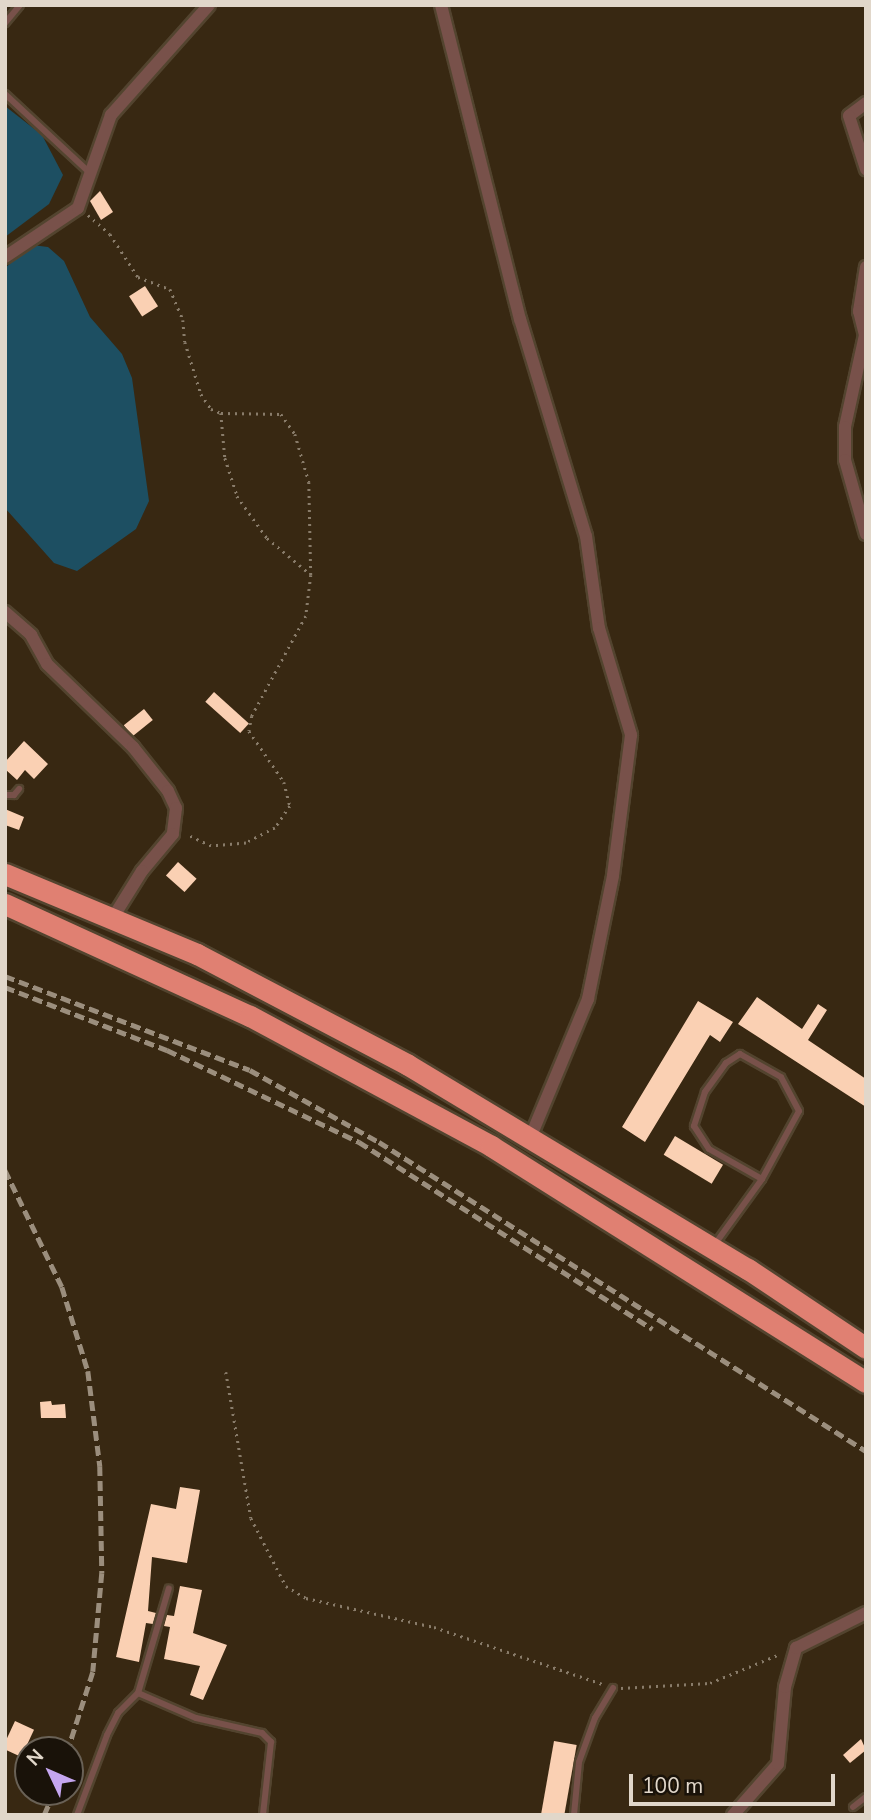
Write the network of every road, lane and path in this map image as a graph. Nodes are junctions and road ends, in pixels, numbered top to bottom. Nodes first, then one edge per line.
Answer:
1 (20, 5) edge
2 (209, 5) edge
3 (441, 5) edge
4 (5, 23) edge
5 (5, 94) edge
6 (866, 103) edge
7 (866, 169) edge
8 (90, 173) junction
9 (78, 208) junction
10 (5, 257) edge
11 (866, 267) edge
12 (221, 413) junction
13 (866, 534) edge
14 (311, 575) junction
15 (5, 612) edge
16 (19, 789) dead end
17 (5, 795) edge
18 (173, 834) junction
19 (5, 874) edge
20 (5, 904) edge
21 (112, 919) junction
22 (531, 1136) junction
23 (762, 1178) junction
24 (712, 1248) junction
25 (866, 1348) edge
26 (226, 1372) dead end
27 (866, 1382) edge
28 (169, 1588) dead end
29 (866, 1613) edge
30 (796, 1648) junction
31 (613, 1688) junction
32 (138, 1693) junction
33 (866, 1797) edge
34 (853, 1807) dead end
35 (77, 1815) edge
36 (264, 1815) edge
37 (574, 1815) edge
38 (733, 1815) edge

1 - 4 lane
2 - 8 street
3 - 22 street
5 - 8 lane
6 - 7 street
8 - 9 street
9 - 10 street
9 - 12 path
11 - 13 street
12 - 14 path
12 - 14 path
14 - 18 path
15 - 18 street
16 - 17 lane
18 - 21 street
19 - 21 highway
20 - 27 highway
21 - 22 highway
22 - 24 highway
23 - 23 lane
23 - 24 lane
24 - 25 highway
26 - 31 path
28 - 32 lane
29 - 30 street
30 - 31 path
30 - 38 street
31 - 37 lane
32 - 35 lane
32 - 36 lane
33 - 34 lane

